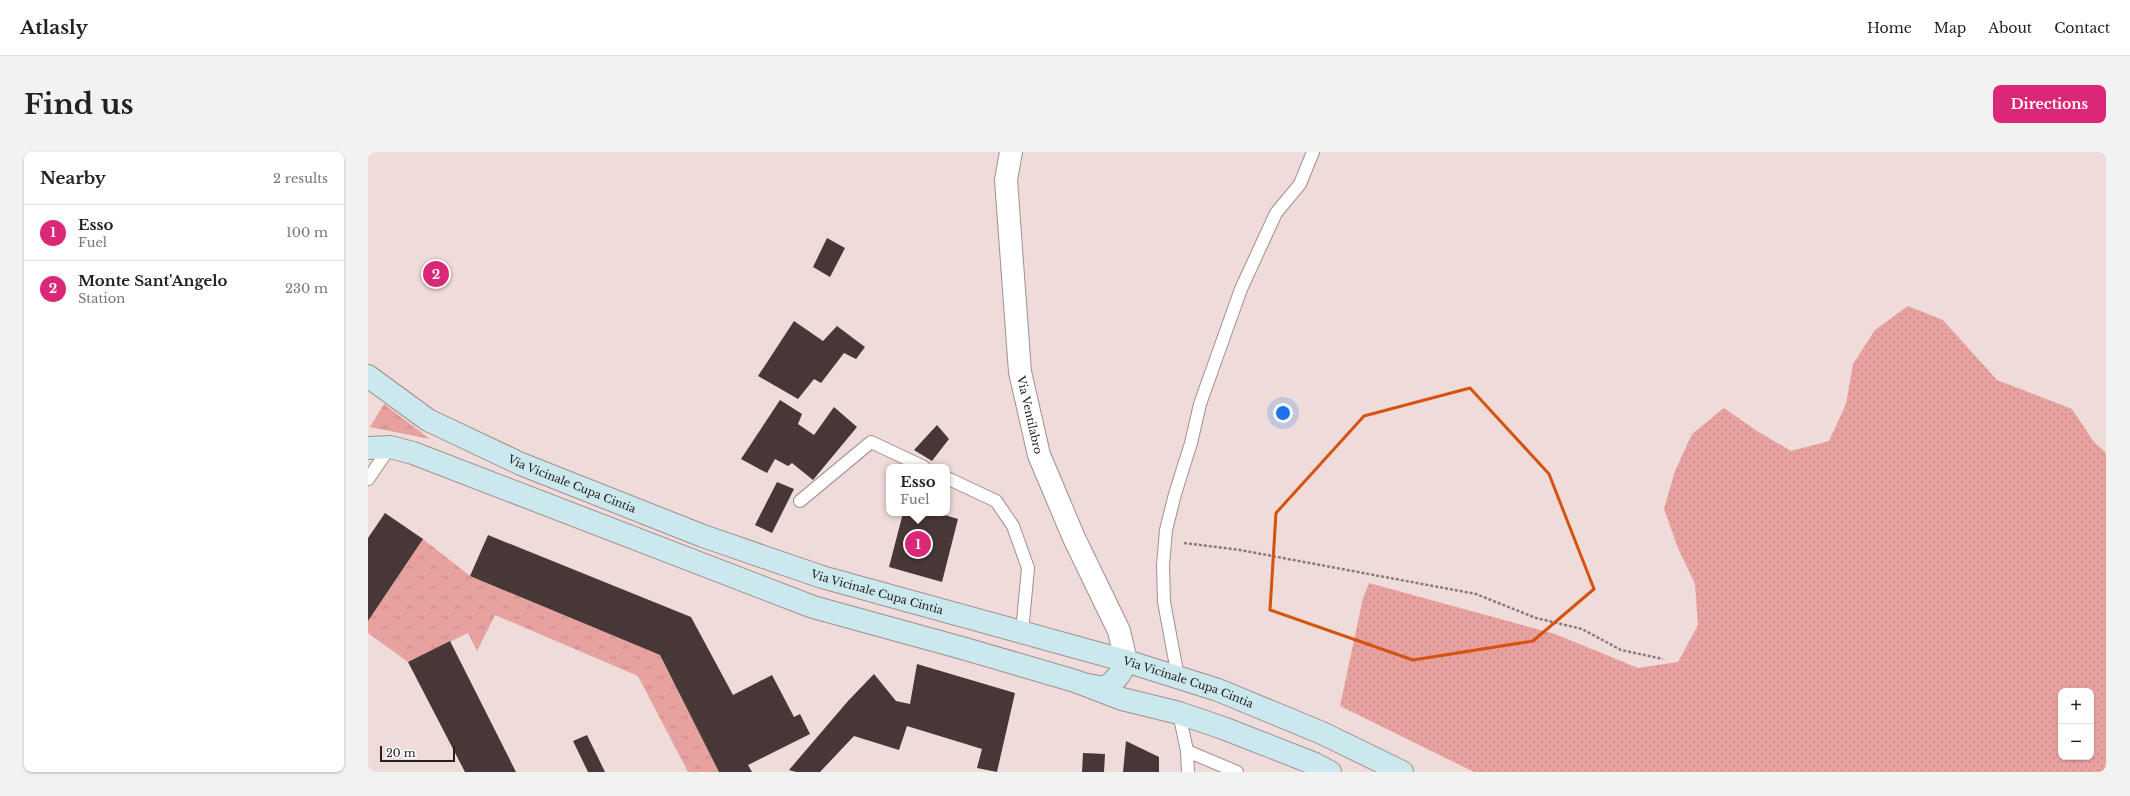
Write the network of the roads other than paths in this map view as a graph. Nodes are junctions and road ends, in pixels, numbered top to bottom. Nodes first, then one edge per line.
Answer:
1 (1011, 152) edge
2 (1313, 152) edge
3 (368, 376) edge
4 (390, 447) junction
5 (368, 448) edge
6 (918, 464) edge
7 (368, 479) edge
8 (950, 479) edge
9 (800, 501) dead end
10 (1022, 632) junction
11 (1126, 660) junction
12 (1178, 677) junction
13 (1075, 682) junction
14 (1179, 713) junction
15 (1187, 751) junction
16 (1188, 772) edge
17 (1237, 772) edge
18 (1330, 772) edge
19 (1402, 772) edge

1 - 11 street, Via Ventilabro
2 - 12 lane
3 - 10 main road, Via Vicinale Cupa Cintia
4 - 5 main road
4 - 7 lane
4 - 13 main road
6 - 9 lane
8 - 10 lane
10 - 11 main road, Via Vicinale Cupa Cintia
11 - 12 main road, Via Vicinale Cupa Cintia
11 - 13 main road
12 - 19 main road, Via Vicinale Cupa Cintia
13 - 14 main road
14 - 15 lane
14 - 18 main road
15 - 16 lane
15 - 17 lane

